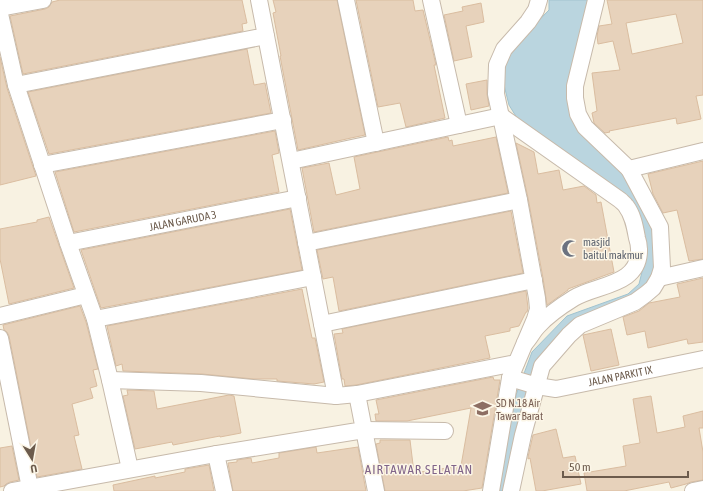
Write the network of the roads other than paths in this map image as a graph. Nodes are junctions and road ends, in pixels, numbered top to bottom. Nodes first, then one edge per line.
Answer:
1 (43, 0) edge
2 (259, 0) edge
3 (346, 0) edge
4 (431, 0) edge
5 (539, 0) edge
6 (596, 0) edge
7 (0, 8) edge
8 (0, 14) edge
9 (266, 36) junction
10 (16, 85) junction
11 (501, 116) junction
12 (283, 120) junction
13 (459, 125) junction
14 (376, 143) junction
15 (703, 151) edge
16 (290, 161) junction
17 (42, 165) junction
18 (629, 169) junction
19 (298, 198) junction
20 (518, 200) junction
21 (68, 243) junction
22 (306, 243) junction
23 (703, 268) edge
24 (313, 277) junction
25 (659, 278) junction
26 (534, 280) junction
27 (86, 295) junction
28 (0, 316) edge
29 (95, 320) junction
30 (322, 324) junction
31 (0, 338) edge
32 (525, 343) junction
33 (703, 359) edge
34 (514, 373) junction
35 (110, 380) junction
36 (535, 385) junction
37 (357, 394) junction
38 (336, 396) junction
39 (364, 430) junction
40 (445, 431) dead end
41 (216, 454) junction
42 (130, 469) junction
43 (30, 488) junction
44 (703, 489) edge
45 (12, 491) edge
46 (224, 491) edge
47 (376, 491) edge
48 (491, 491) edge
49 (511, 491) edge
50 (693, 491) edge

1 - 7 street
2 - 9 street
3 - 14 street
4 - 13 street
5 - 11 street
6 - 18 street
8 - 10 street
9 - 10 street
9 - 12 street
10 - 17 street
11 - 13 street
11 - 20 street
11 - 32 street
12 - 16 street
12 - 17 street
13 - 14 street
14 - 16 street
15 - 18 street
16 - 19 street
17 - 21 street
18 - 25 street
19 - 21 street, JALAN GARUDA 3
19 - 22 street
20 - 22 street
20 - 26 street
21 - 27 street
22 - 24 street
23 - 25 street
24 - 29 street
24 - 30 street
25 - 36 street
26 - 30 street
26 - 32 street
27 - 28 street
27 - 29 street
29 - 35 street
30 - 38 street
31 - 43 street
32 - 34 street
33 - 36 street, JALAN PARKIT IX
34 - 36 street, JALAN PARKIT IX
34 - 37 street
34 - 48 street
35 - 38 street
35 - 42 street
36 - 49 street
37 - 38 street
37 - 39 street
39 - 40 street
39 - 41 street
39 - 47 street
41 - 42 street
41 - 46 street
42 - 43 street
43 - 45 street
44 - 50 street

